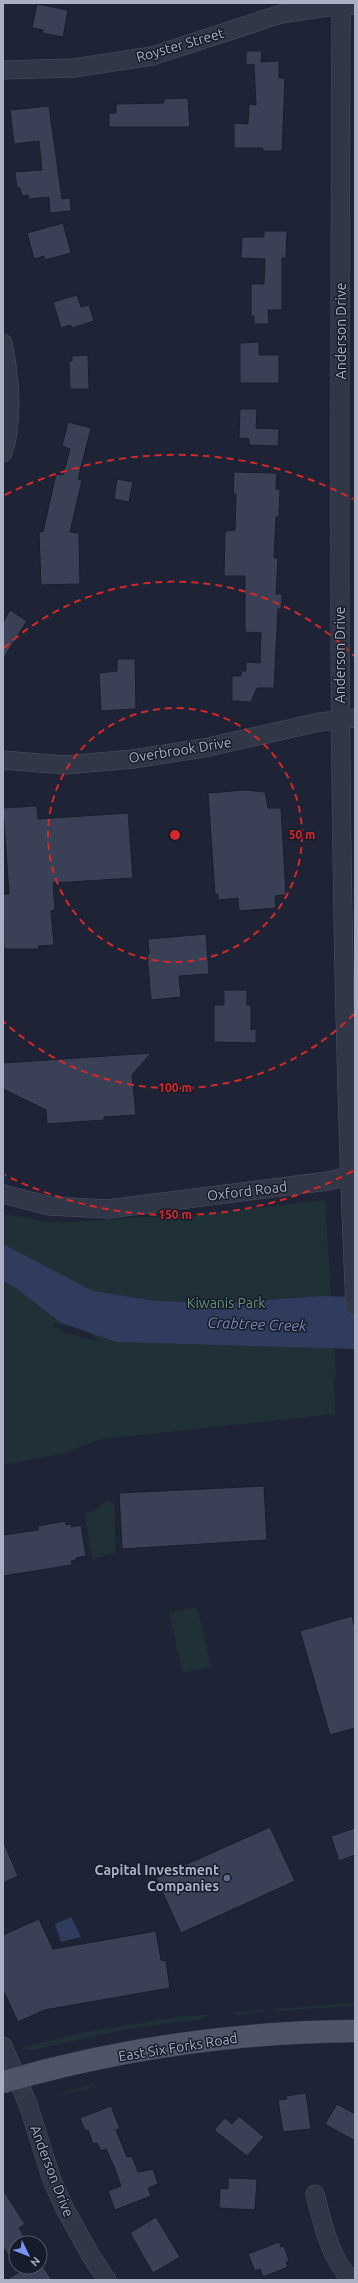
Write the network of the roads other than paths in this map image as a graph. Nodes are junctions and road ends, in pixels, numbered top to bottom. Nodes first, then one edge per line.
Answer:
1 (346, 4) edge
2 (3, 70) edge
3 (3, 343) edge
4 (3, 453) edge
5 (348, 718) edge
6 (3, 760) edge
7 (352, 1174) edge
8 (3, 1194) edge
9 (355, 1307) edge
10 (355, 2031) edge
11 (3, 2046) edge
12 (10, 2080) edge
13 (315, 2194) dead end
14 (107, 2280) edge
15 (351, 2280) edge

1 - 2 street, Royster Street
1 - 5 street, Anderson Drive
3 - 4 street
5 - 6 street, Overbrook Drive
5 - 7 street, Anderson Drive
7 - 8 street, Oxford Road
7 - 9 street, Anderson Drive
10 - 12 main road, East Six Forks Road
11 - 12 street, Anderson Drive
12 - 14 street, Anderson Drive
13 - 15 street

